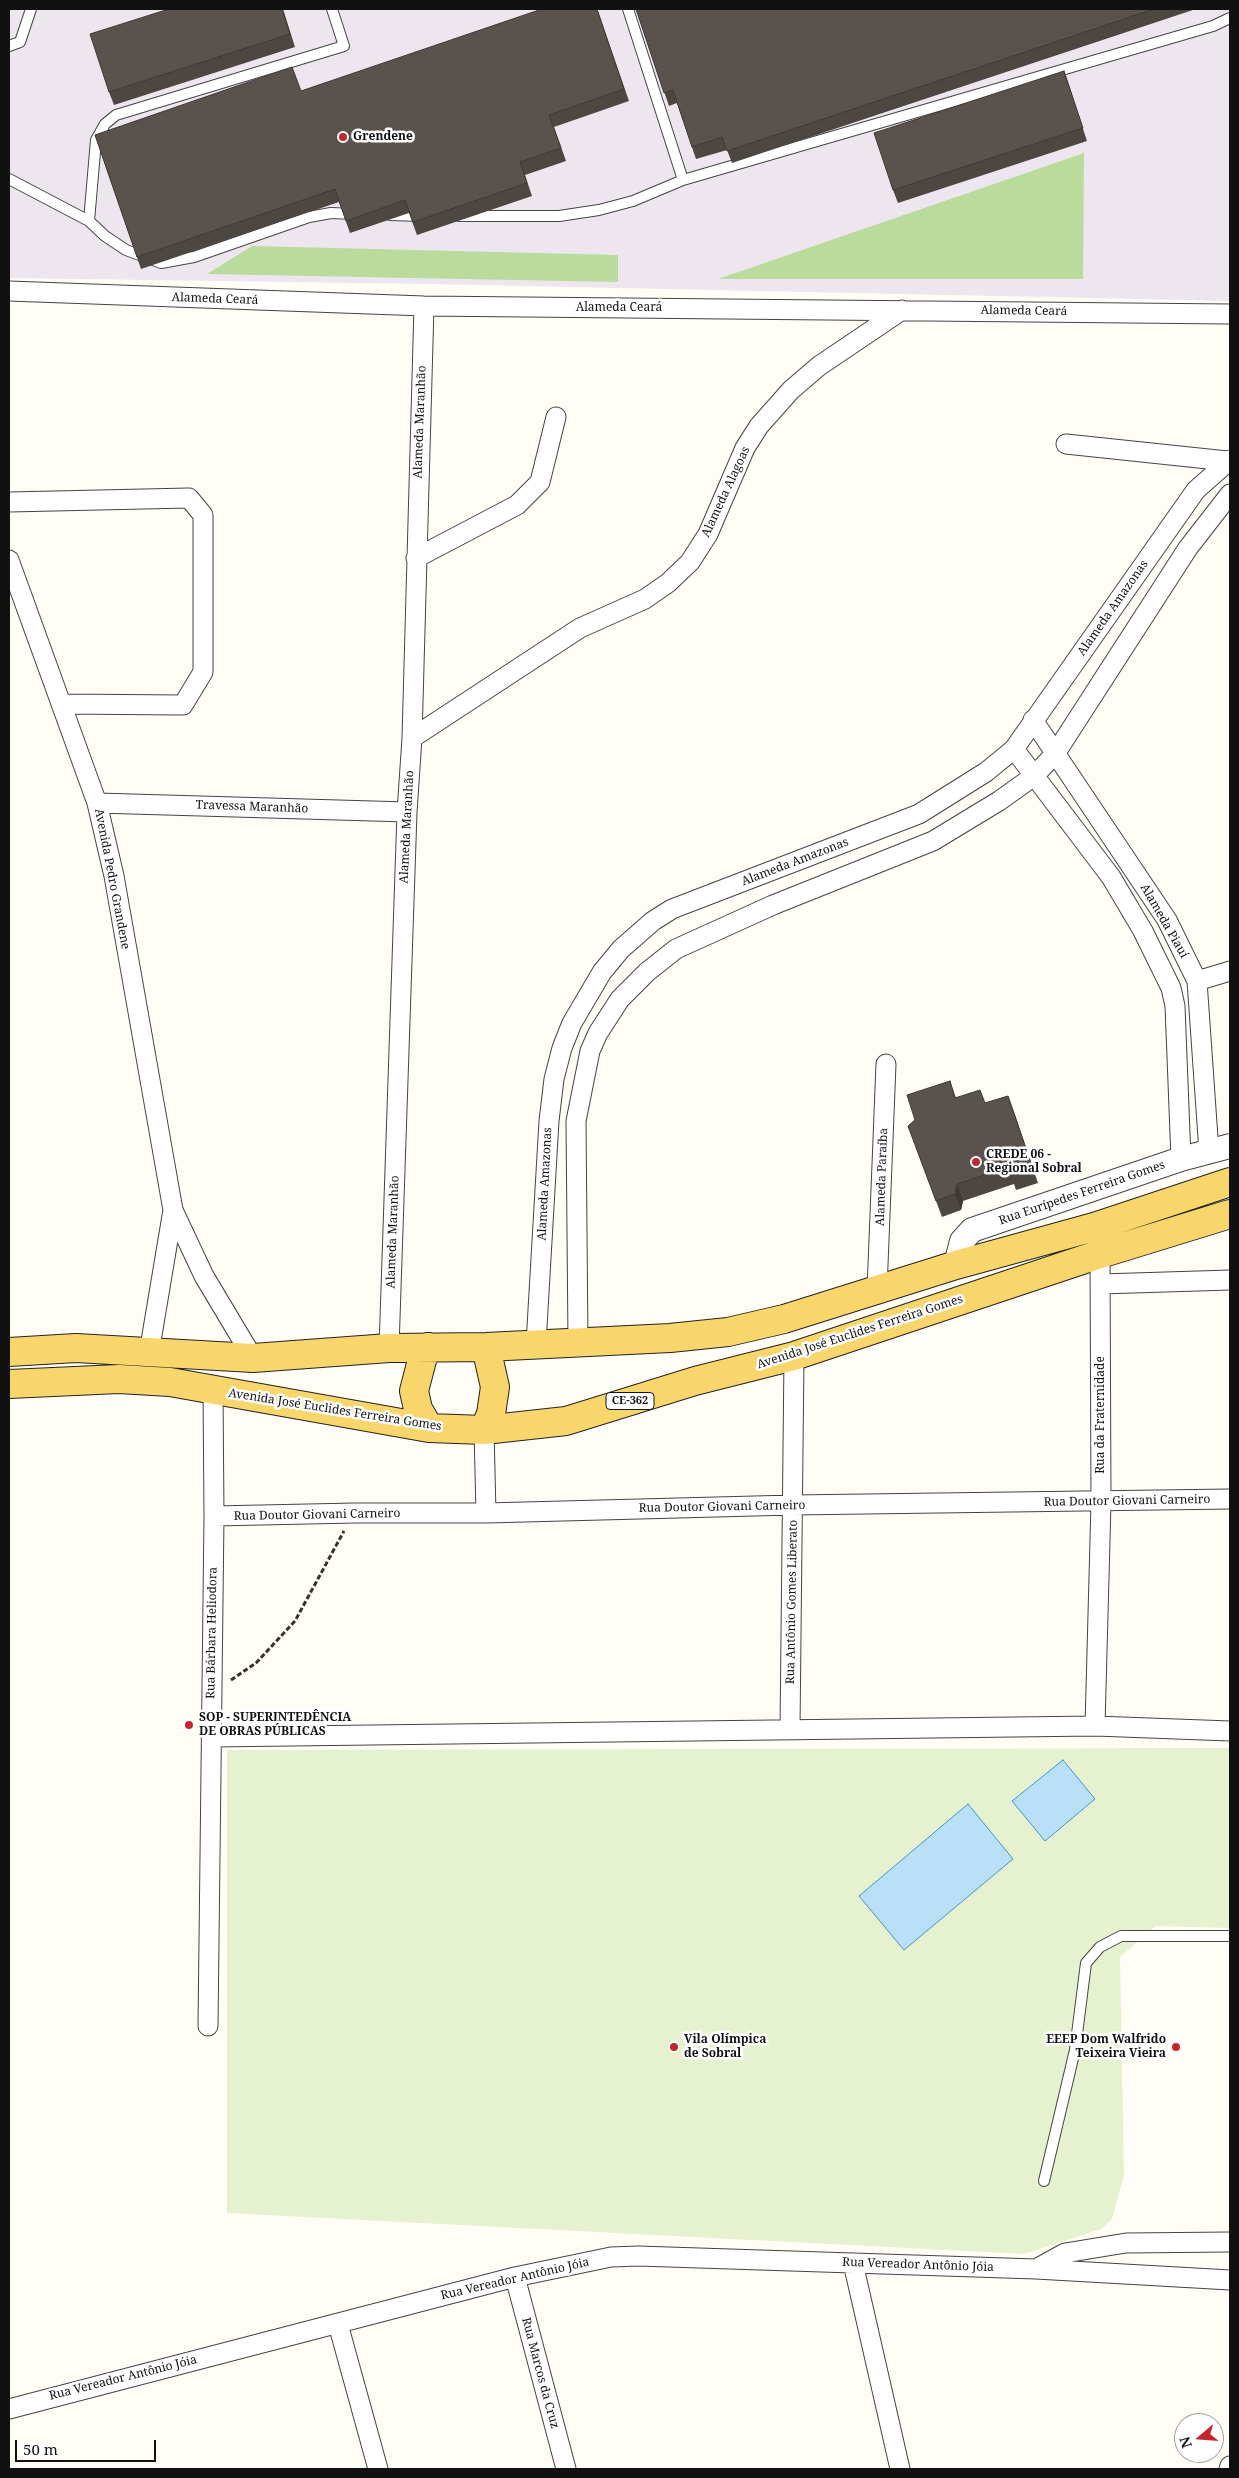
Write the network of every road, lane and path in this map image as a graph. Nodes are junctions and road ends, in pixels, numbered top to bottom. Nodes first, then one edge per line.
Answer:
1 (31, 9) edge
2 (332, 9) edge
3 (628, 9) edge
4 (1230, 18) edge
5 (9, 46) edge
6 (9, 180) edge
7 (683, 180) junction
8 (89, 222) junction
9 (9, 291) edge
10 (424, 306) junction
11 (902, 310) junction
12 (1230, 314) edge
13 (556, 417) dead end
14 (1066, 444) dead end
15 (1228, 460) edge
16 (1230, 494) edge
17 (9, 502) edge
18 (416, 558) junction
19 (9, 560) edge
20 (61, 704) junction
21 (1033, 720) junction
22 (412, 738) junction
23 (1014, 749) junction
24 (1055, 754) junction
25 (1034, 776) junction
26 (97, 803) junction
27 (407, 812) junction
28 (762, 874) junction
29 (773, 905) junction
30 (1230, 971) edge
31 (1197, 981) junction
32 (587, 997) junction
33 (609, 1015) junction
34 (886, 1064) dead end
35 (554, 1079) junction
36 (580, 1094) junction
37 (1219, 1149) edge
38 (1181, 1159) junction
39 (1230, 1182) edge
40 (173, 1210) junction
41 (1230, 1214) edge
42 (1100, 1254) junction
43 (956, 1265) junction
44 (1230, 1280) edge
45 (1101, 1284) junction
46 (877, 1290) junction
47 (578, 1342) junction
48 (536, 1344) junction
49 (428, 1347) junction
50 (486, 1347) junction
51 (389, 1348) junction
52 (9, 1352) edge
53 (149, 1353) junction
54 (794, 1356) junction
55 (252, 1358) junction
56 (9, 1384) edge
57 (213, 1390) junction
58 (429, 1428) junction
59 (484, 1430) junction
60 (1230, 1499) edge
61 (1100, 1503) junction
62 (793, 1505) junction
63 (355, 1513) junction
64 (486, 1513) junction
65 (214, 1516) junction
66 (211, 1689) junction
67 (1095, 1726) junction
68 (790, 1728) junction
69 (1230, 1730) edge
70 (210, 1737) junction
71 (1230, 1936) edge
72 (208, 2026) dead end
73 (1044, 2181) dead end
74 (1230, 2242) edge
75 (853, 2263) junction
76 (1036, 2269) junction
77 (515, 2277) junction
78 (1230, 2280) edge
79 (338, 2324) junction
80 (9, 2409) edge
81 (378, 2469) edge
82 (566, 2469) edge
83 (900, 2469) edge

1 - 5 lane
2 - 8 lane
3 - 7 lane
4 - 7 lane
6 - 8 lane
7 - 8 lane
9 - 10 street, Alameda Ceará
10 - 11 street, Alameda Ceará
10 - 18 street, Alameda Maranhão
11 - 12 street, Alameda Ceará
11 - 22 street, Alameda Alagoas
13 - 18 street
14 - 15 street
15 - 21 street, Alameda Amazonas
16 - 24 street
17 - 20 street
18 - 22 street, Alameda Maranhão
19 - 20 street, Avenida Pedro Grandene
20 - 26 street, Avenida Pedro Grandene
21 - 23 street, Alameda Amazonas
21 - 24 street, Alameda Piauí
22 - 27 street, Alameda Maranhão
23 - 25 street, Alameda Piauí
23 - 28 street, Alameda Amazonas
24 - 25 street
24 - 31 street, Alameda Piauí
25 - 29 street
25 - 38 street, Alameda Piauí
26 - 27 street, Travessa Maranhão
26 - 40 street, Avenida Pedro Grandene
27 - 51 street, Alameda Maranhão
28 - 29 street
28 - 32 street, Alameda Amazonas
29 - 33 street
30 - 31 street
31 - 37 street, Alameda Piauí
32 - 33 street
32 - 35 street, Alameda Amazonas
33 - 36 street
34 - 46 street, Alameda Paraíba
35 - 36 street
35 - 48 street, Alameda Amazonas
36 - 47 street
37 - 38 street, Rua Eurípedes Ferreira Gomes
38 - 43 street, Rua Eurípedes Ferreira Gomes
39 - 43 main road
40 - 53 street, Avenida Pedro Grandene
40 - 55 street, Avenida Pedro Grandene
41 - 42 main road, Avenida José Euclides Ferreira Gomes / CE-362
42 - 45 street, Rua da Fraternidade
42 - 54 main road, Avenida José Euclides Ferreira Gomes / CE-362
43 - 46 main road
44 - 45 street
45 - 61 street, Rua da Fraternidade
46 - 47 main road
47 - 48 main road
48 - 50 main road
49 - 50 main road
49 - 51 main road
49 - 58 main road
50 - 59 main road
51 - 55 main road
52 - 53 main road
53 - 55 main road
54 - 59 main road, Avenida José Euclides Ferreira Gomes / CE-362
54 - 62 street, Rua Antônio Gomes Liberato
56 - 57 main road, Avenida José Euclides Ferreira Gomes / CE-362
57 - 58 main road, Avenida José Euclides Ferreira Gomes / CE-362
57 - 65 street, Rua Bárbara Heliodora
58 - 59 main road, Avenida José Euclides Ferreira Gomes / CE-362
59 - 64 street
60 - 61 street, Rua Doutor Giovani Carneiro
61 - 62 street, Rua Doutor Giovani Carneiro
61 - 67 street, Rua da Fraternidade
62 - 64 street, Rua Doutor Giovani Carneiro
62 - 68 street, Rua Antônio Gomes Liberato
63 - 64 street, Rua Doutor Giovani Carneiro
63 - 65 street, Rua Doutor Giovani Carneiro
63 - 66 path
65 - 66 street, Rua Bárbara Heliodora
66 - 70 street, Rua Bárbara Heliodora
67 - 68 street
67 - 69 street
68 - 70 street
70 - 72 street, Rua Bárbara Heliodora
71 - 73 lane
74 - 76 street, Rua Vereador Antônio Jóia
75 - 76 street, Rua Vereador Antônio Jóia
75 - 77 street, Rua Vereador Antônio Jóia
75 - 83 street
76 - 78 street, Rua Vereador Antônio Jóia
77 - 79 street, Rua Vereador Antônio Jóia
77 - 82 street, Rua Marcos da Cruz
79 - 80 street, Rua Vereador Antônio Jóia
79 - 81 street

